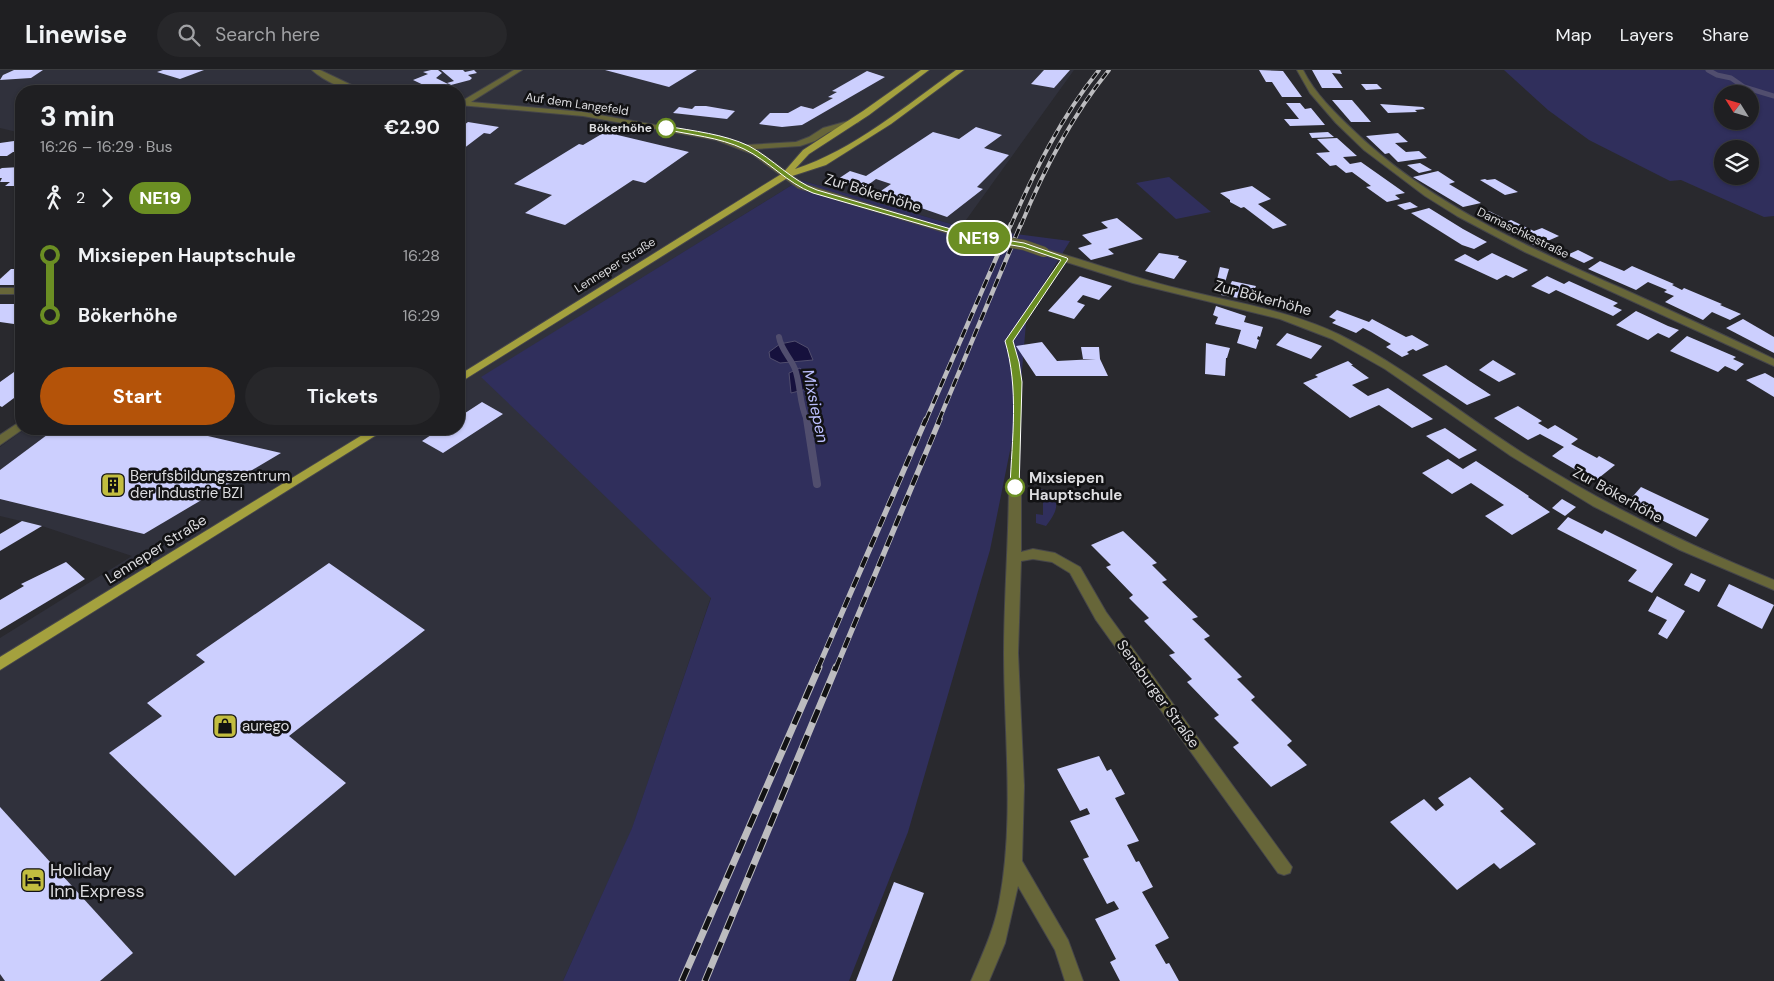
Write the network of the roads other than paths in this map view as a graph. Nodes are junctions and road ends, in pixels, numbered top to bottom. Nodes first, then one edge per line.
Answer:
1 (315, 70) edge
2 (519, 70) edge
3 (926, 70) edge
4 (961, 70) edge
5 (1300, 70) edge
6 (344, 85) edge
7 (465, 102) edge
8 (465, 104) edge
9 (856, 120) junction
10 (746, 147) junction
11 (786, 175) junction
12 (0, 291) edge
13 (15, 291) edge
14 (1774, 363) edge
15 (465, 376) edge
16 (15, 430) edge
17 (370, 435) edge
18 (0, 441) edge
19 (1016, 480) dead end
20 (1014, 558) junction
21 (1774, 586) edge
22 (0, 664) edge
23 (1014, 863) junction
24 (1284, 867) dead end
25 (980, 981) edge
26 (1074, 981) edge

1 - 6 street
2 - 7 street
3 - 9 main road, Lenneper Straße
4 - 11 main road, Lenneper Straße
5 - 14 street, Damaschkestraße
8 - 10 street, Auf dem Langefeld
9 - 10 street, Auf dem Langefeld
9 - 11 main road, Lenneper Straße
10 - 11 street, Auf dem Langefeld
11 - 15 main road, Lenneper Straße
11 - 21 street, Zur Bökerhöhe, bridge
12 - 13 street
16 - 18 street
17 - 22 main road, Lenneper Straße
19 - 20 street
20 - 23 street
20 - 24 street, Sensburger Straße
23 - 25 street
23 - 26 street

